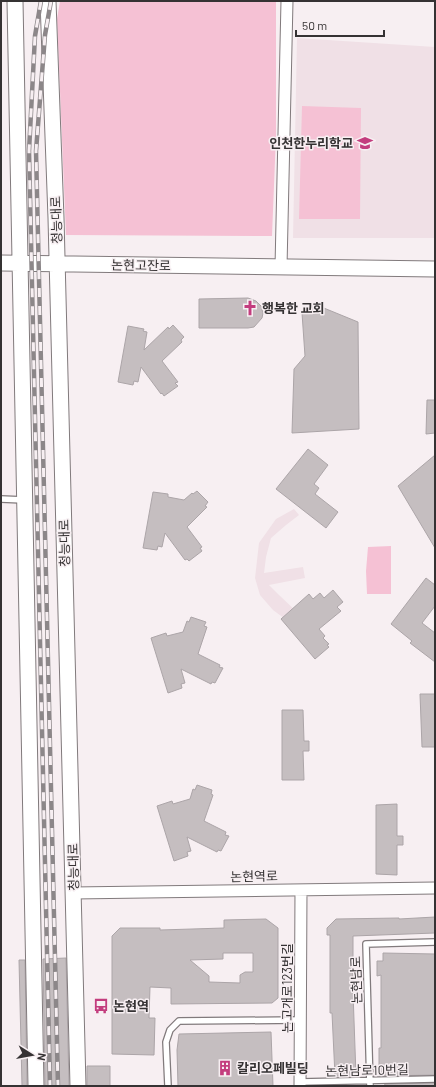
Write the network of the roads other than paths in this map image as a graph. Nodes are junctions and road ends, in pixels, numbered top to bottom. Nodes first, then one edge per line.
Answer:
1 (15, 1) edge
2 (48, 1) edge
3 (287, 1) edge
4 (1, 263) edge
5 (20, 264) junction
6 (57, 264) junction
7 (281, 267) junction
8 (435, 268) edge
9 (1, 499) edge
10 (25, 500) junction
11 (435, 888) edge
12 (301, 890) junction
13 (74, 893) junction
14 (435, 942) edge
15 (300, 1020) junction
16 (435, 1079) edge
17 (370, 1083) edge
18 (300, 1084) edge
19 (36, 1086) edge
20 (78, 1086) edge
21 (168, 1086) edge

1 - 5 main road
2 - 6 main road, 청능대로
3 - 7 street
4 - 5 main road, 논현고잔로
5 - 6 main road, 논현고잔로
5 - 10 main road
6 - 7 main road, 논현고잔로
6 - 13 main road, 청능대로
7 - 8 main road, 논현고잔로
9 - 10 lane
10 - 19 main road
11 - 12 street, 논현역로
12 - 13 street, 논현역로
12 - 15 street, 논고개로123번길
13 - 20 main road, 청능대로
14 - 17 lane, 논현남로
15 - 18 street, 논고개로123번길
15 - 21 lane
16 - 17 lane, 논현남로10번길
17 - 18 lane, 논현남로10번길

